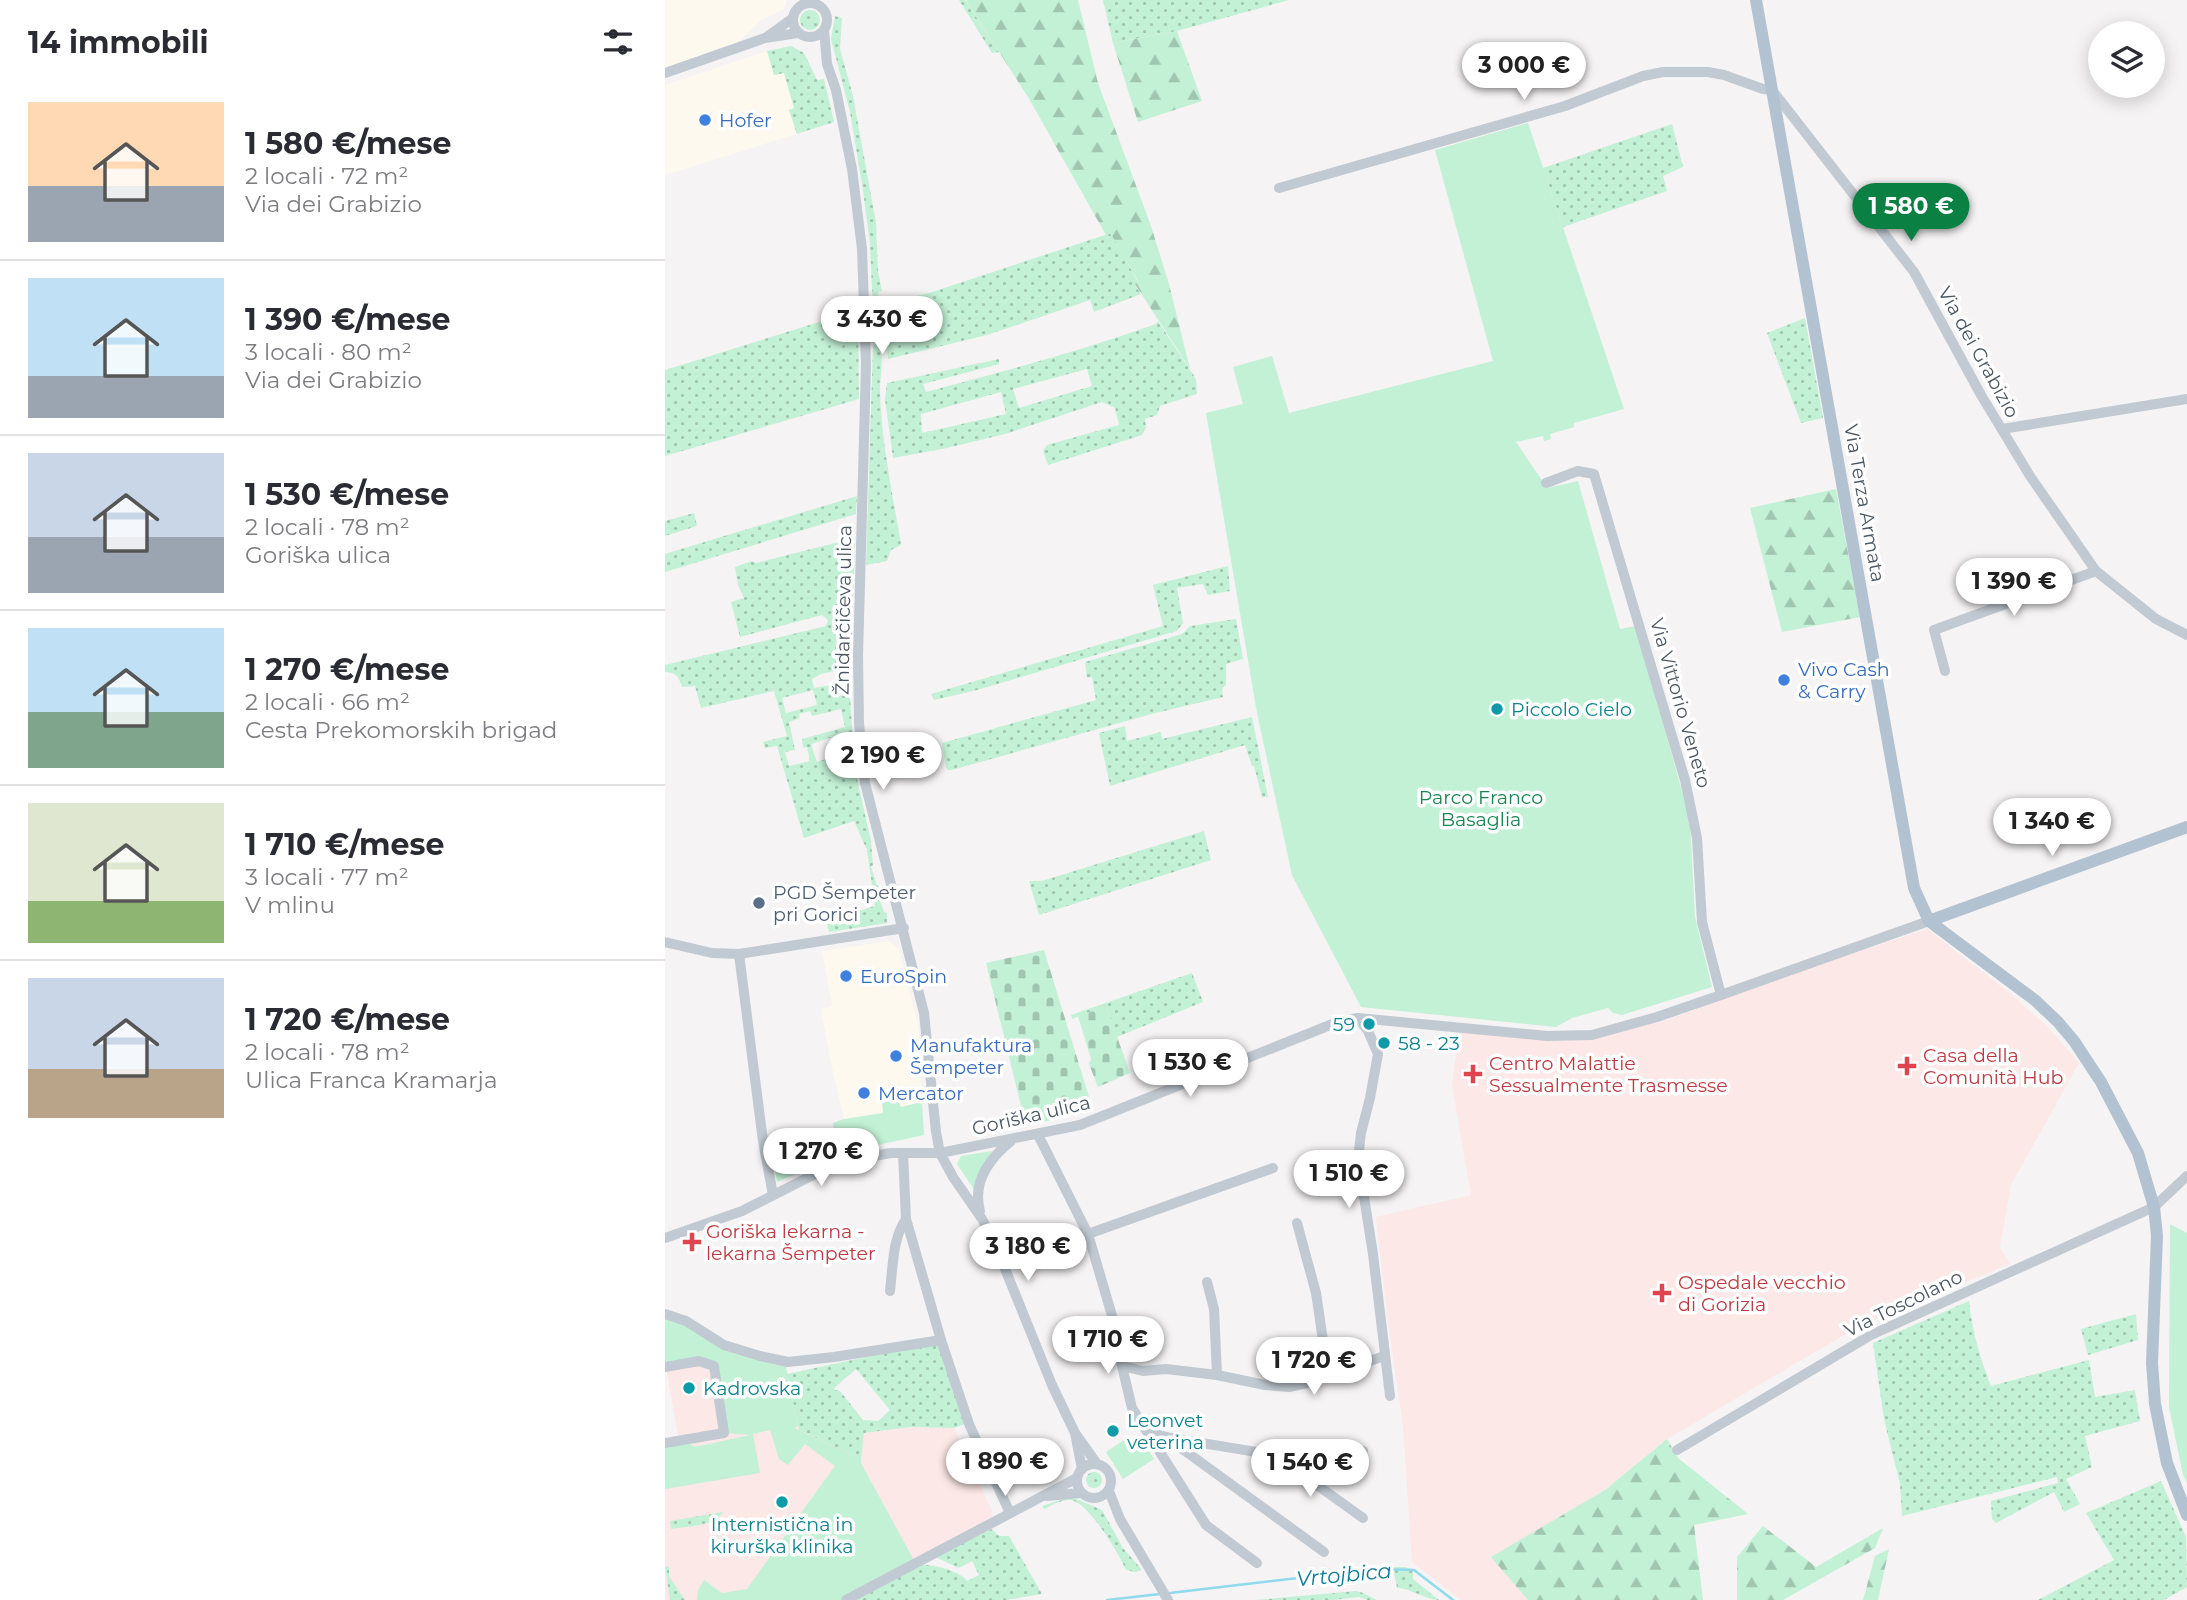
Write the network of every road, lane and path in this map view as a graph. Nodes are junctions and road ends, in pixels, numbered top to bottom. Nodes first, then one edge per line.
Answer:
1 (1756, 0) edge
2 (814, 2) edge
3 (800, 3) edge
4 (793, 18) junction
5 (824, 30) junction
6 (803, 35) junction
7 (765, 38) junction
8 (827, 64) junction
9 (665, 73) edge
10 (1772, 90) junction
11 (1279, 188) dead end
12 (2187, 399) edge
13 (2001, 429) junction
14 (1546, 483) dead end
15 (2096, 571) junction
16 (2187, 635) edge
17 (1945, 671) dead end
18 (2187, 827) edge
19 (1929, 921) junction
20 (904, 928) junction
21 (665, 942) edge
22 (739, 954) junction
23 (1721, 995) junction
24 (1361, 1019) junction
25 (1038, 1135) junction
26 (1013, 1139) junction
27 (903, 1153) junction
28 (940, 1153) junction
29 (1273, 1168) dead end
30 (2187, 1176) edge
31 (773, 1195) junction
32 (2154, 1208) junction
33 (906, 1219) junction
34 (982, 1219) junction
35 (1297, 1223) dead end
36 (1087, 1234) junction
37 (665, 1238) edge
38 (1207, 1282) dead end
39 (890, 1292) dead end
40 (665, 1314) edge
41 (941, 1340) junction
42 (1385, 1356) junction
43 (1122, 1366) junction
44 (665, 1367) edge
45 (1328, 1374) junction
46 (1217, 1375) junction
47 (1390, 1396) dead end
48 (1148, 1432) junction
49 (1075, 1433) junction
50 (1171, 1438) junction
51 (665, 1443) edge
52 (1677, 1450) dead end
53 (1363, 1451) dead end
54 (1275, 1455) junction
55 (1097, 1464) junction
56 (1080, 1474) junction
57 (1109, 1491) junction
58 (1081, 1493) junction
59 (1044, 1496) junction
60 (1097, 1499) junction
61 (1010, 1513) junction
62 (2187, 1515) edge
63 (1363, 1518) dead end
64 (1120, 1519) junction
65 (1324, 1552) dead end
66 (1257, 1563) dead end
67 (846, 1600) edge
68 (1168, 1600) edge

1 - 10 main road, Via Terza Armata
2 - 3 street, Žnidarčičeva ulica
2 - 5 street, Žnidarčičeva ulica
3 - 4 street, Žnidarčičeva ulica
4 - 6 street, Žnidarčičeva ulica
4 - 7 street, Žnidarčičeva ulica
5 - 6 street, Žnidarčičeva ulica
5 - 8 street, Žnidarčičeva ulica
6 - 7 street, Žnidarčičeva ulica
6 - 8 street, Žnidarčičeva ulica
7 - 9 street, Žnidarčičeva ulica
8 - 20 street, Žnidarčičeva ulica
10 - 11 street
10 - 13 street, Via dei Grabizio
10 - 19 main road, Via Terza Armata
12 - 13 street
13 - 15 street, Via dei Grabizio
14 - 23 street, Via Vittorio Veneto
15 - 16 street, Via dei Grabizio
15 - 17 street
18 - 19 main road
19 - 23 street
19 - 32 main road
20 - 22 street
20 - 28 street, Žnidarčičeva ulica
21 - 22 street
22 - 31 street
23 - 24 street
24 - 25 street, Goriška ulica
24 - 42 street
25 - 26 street, Goriška ulica
25 - 36 street
26 - 28 street, Goriška ulica
26 - 34 street
27 - 28 street, Goriška ulica
27 - 31 street, Goriška ulica
27 - 33 street
28 - 34 street
29 - 36 street
30 - 32 street, Via Toscolano
31 - 37 street, Goriška ulica
32 - 52 street, Via Toscolano
32 - 62 main road
33 - 39 street
33 - 41 street
34 - 49 street
35 - 45 street
36 - 43 street
38 - 46 street
40 - 41 street
41 - 61 street
42 - 45 street
42 - 47 street
43 - 46 street
43 - 48 street
44 - 51 street
45 - 46 street
48 - 50 street
48 - 66 street
49 - 55 street
49 - 56 street
50 - 54 street
50 - 65 street
53 - 54 street
54 - 63 street
55 - 56 street
55 - 57 street
56 - 58 street
56 - 59 street
57 - 60 street
57 - 64 street
58 - 59 street
58 - 60 street
59 - 61 street
60 - 64 street
61 - 67 street
64 - 68 street

